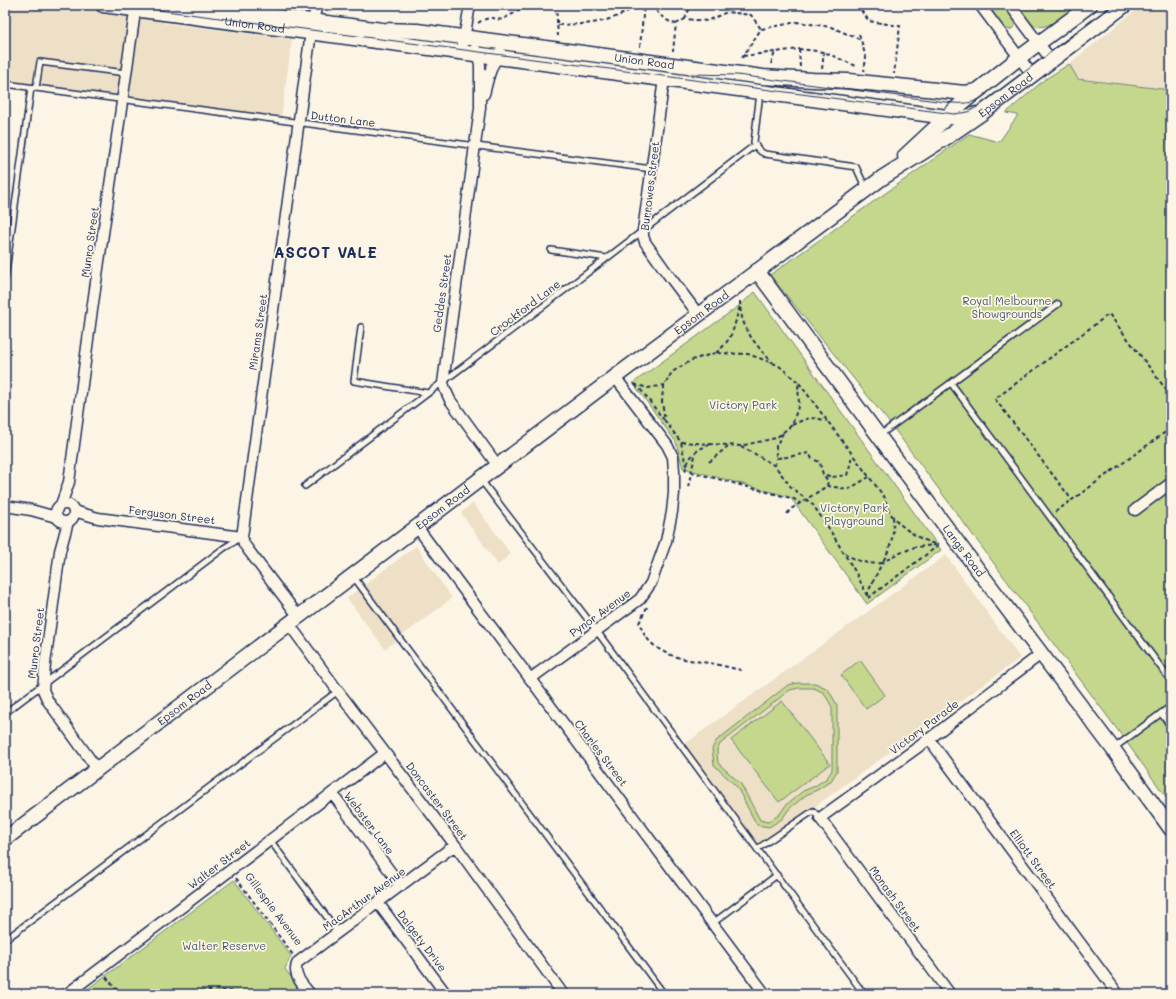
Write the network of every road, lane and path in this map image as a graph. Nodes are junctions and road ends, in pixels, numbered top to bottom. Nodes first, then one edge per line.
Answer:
1 (103, 5) edge
2 (185, 5) edge
3 (317, 5) edge
4 (470, 5) edge
5 (530, 5) edge
6 (556, 5) edge
7 (644, 5) edge
8 (652, 5) edge
9 (691, 5) edge
10 (857, 5) edge
11 (980, 5) edge
12 (1010, 5) edge
13 (1060, 5) edge
14 (1090, 5) edge
15 (1125, 5) edge
16 (136, 7) edge
17 (175, 10) edge
18 (644, 10) junction
19 (1061, 10) dead end
20 (685, 19) junction
21 (478, 23) dead end
22 (676, 24) junction
23 (558, 25) junction
24 (312, 26) junction
25 (761, 29) junction
26 (859, 34) dead end
27 (558, 36) dead end
28 (470, 38) junction
29 (861, 40) junction
30 (502, 42) junction
31 (1039, 43) junction
32 (640, 47) dead end
33 (798, 49) junction
34 (674, 51) dead end
35 (775, 52) junction
36 (824, 52) junction
37 (468, 53) junction
38 (499, 57) junction
39 (1020, 58) junction
40 (844, 61) junction
41 (1052, 61) junction
42 (666, 64) junction
43 (771, 64) dead end
44 (856, 66) dead end
45 (844, 67) dead end
46 (800, 68) dead end
47 (822, 71) dead end
48 (126, 73) junction
49 (1033, 76) junction
50 (763, 77) junction
51 (664, 79) junction
52 (862, 82) junction
53 (5, 84) edge
54 (892, 85) junction
55 (34, 88) junction
56 (977, 91) junction
57 (760, 92) junction
58 (122, 99) junction
59 (480, 108) junction
60 (986, 110) junction
61 (946, 117) junction
62 (298, 123) junction
63 (755, 145) junction
64 (475, 146) junction
65 (652, 169) junction
66 (882, 178) junction
67 (866, 190) junction
68 (643, 231) junction
69 (551, 250) dead end
70 (607, 258) junction
71 (758, 271) junction
72 (5, 279) edge
73 (740, 301) dead end
74 (1058, 304) dead end
75 (740, 305) junction
76 (698, 314) junction
77 (360, 326) dead end
78 (716, 353) junction
79 (774, 363) junction
80 (615, 377) junction
81 (443, 382) junction
82 (798, 382) junction
83 (951, 383) junction
84 (665, 385) junction
85 (428, 393) junction
86 (1171, 396) edge
87 (665, 421) junction
88 (827, 421) junction
89 (792, 425) junction
90 (1171, 428) edge
91 (784, 431) junction
92 (879, 436) junction
93 (682, 442) junction
94 (710, 444) junction
95 (728, 446) junction
96 (740, 446) junction
97 (696, 451) junction
98 (851, 454) junction
99 (776, 458) junction
100 (708, 462) dead end
101 (498, 466) junction
102 (686, 466) junction
103 (775, 466) junction
104 (685, 472) dead end
105 (691, 472) junction
106 (823, 474) junction
107 (869, 476) junction
108 (480, 479) junction
109 (1171, 483) edge
110 (305, 486) dead end
111 (827, 486) junction
112 (688, 487) dead end
113 (806, 499) junction
114 (1072, 500) junction
115 (800, 503) junction
116 (5, 506) edge
117 (1135, 510) dead end
118 (65, 514) junction
119 (787, 514) dead end
120 (893, 516) junction
121 (1050, 516) junction
122 (417, 527) junction
123 (242, 537) junction
124 (939, 545) junction
125 (844, 552) junction
126 (882, 563) junction
127 (353, 575) junction
128 (868, 598) junction
129 (650, 603) dead end
130 (294, 620) junction
131 (596, 630) junction
132 (1042, 654) junction
133 (741, 670) dead end
134 (530, 679) junction
135 (1171, 681) edge
136 (43, 685) junction
137 (338, 691) junction
138 (1171, 706) edge
139 (5, 713) edge
140 (1161, 713) junction
141 (1171, 727) edge
142 (929, 739) junction
143 (1112, 749) junction
144 (385, 753) junction
145 (97, 769) junction
146 (332, 793) junction
147 (820, 818) junction
148 (1171, 829) edge
149 (5, 838) edge
150 (270, 840) junction
151 (455, 845) junction
152 (757, 849) junction
153 (230, 871) junction
154 (777, 875) junction
155 (401, 886) junction
156 (378, 903) junction
157 (713, 923) junction
158 (338, 932) junction
159 (5, 940) edge
160 (298, 962) junction
161 (100, 969) junction
162 (67, 994) edge
163 (117, 994) edge
164 (187, 994) edge
165 (244, 994) edge
166 (310, 994) edge
167 (446, 994) edge
168 (563, 994) edge
169 (664, 994) edge
170 (765, 994) edge
171 (864, 994) edge
172 (950, 994) edge
173 (1118, 994) edge

1 - 16 main road, Union Road
2 - 24 main road, Union Road
3 - 24 street, Mirams Street
4 - 28 street, Geddes Street
5 - 21 path
6 - 23 path
7 - 18 path
8 - 22 path
9 - 20 path
10 - 54 path
11 - 39 street
12 - 31 street
13 - 19 path
14 - 31 main road, Epsom Road
15 - 41 main road, Epsom Road
16 - 17 main road, Union Road
16 - 48 street, Munro Street
17 - 24 main road, Union Road
18 - 23 path
18 - 32 path
20 - 22 path
20 - 25 path
22 - 34 path
23 - 27 path
24 - 28 main road, Union Road
24 - 37 main road, Union Road
24 - 62 street, Mirams Street
25 - 29 path
25 - 35 path
26 - 29 path
28 - 30 main road, Union Road
28 - 37 street, Geddes Street
29 - 52 path
30 - 38 street, Geddes Street
30 - 42 main road, Union Road
31 - 39 main road, Epsom Road
31 - 41 street
33 - 35 path
33 - 36 path
33 - 46 path
35 - 43 path
36 - 40 path
36 - 47 path
37 - 38 main road, Union Road
37 - 59 street, Geddes Street
38 - 51 main road, Union Road
38 - 59 street, Geddes Street
39 - 49 street
39 - 56 main road, Epsom Road
40 - 44 path
40 - 45 path
41 - 49 main road, Epsom Road
42 - 50 main road, Union Road
42 - 51 main road, Burrowes Street
48 - 55 lane
48 - 58 street, Munro Street
49 - 60 main road, Epsom Road
50 - 52 main road, Union Road
50 - 57 main road
51 - 57 main road, Union Road
51 - 65 street, Burrowes Street
52 - 54 main road, Union Road
53 - 55 lane, Dutton Lane
54 - 56 main road, Union Road
55 - 58 lane, Dutton Lane
55 - 72 lane
56 - 61 main road, Epsom Road
57 - 61 main road, Union Road
57 - 63 lane
58 - 62 lane, Dutton Lane
58 - 118 street, Munro Street
59 - 64 street, Geddes Street
60 - 61 main road, Union Road
60 - 66 main road, Epsom Road
61 - 66 main road, Epsom Road
62 - 64 lane, Dutton Lane
62 - 123 street, Mirams Street
63 - 67 lane
63 - 68 lane, Crockford Lane
64 - 65 lane, Dutton Lane
64 - 81 street, Geddes Street
65 - 68 street, Burrowes Street
66 - 67 main road, Epsom Road
67 - 71 main road, Epsom Road
68 - 70 lane, Crockford Lane
68 - 76 street, Burrowes Street
69 - 70 lane
70 - 81 lane, Crockford Lane
71 - 76 main road, Epsom Road
71 - 92 main road, Langs Road
73 - 75 path
74 - 83 lane
75 - 78 path
75 - 79 path
76 - 80 main road, Epsom Road
77 - 85 lane
78 - 79 path
78 - 84 path
79 - 82 path
80 - 101 main road, Epsom Road
80 - 131 street, Pynor Avenue
81 - 85 lane, Crockford Lane
81 - 101 street, Geddes Street
82 - 88 path
82 - 89 path
83 - 92 lane
83 - 121 lane
84 - 87 path
84 - 87 path
85 - 110 lane, Crockford Lane
86 - 114 path
87 - 93 path
88 - 89 path
88 - 98 path
89 - 91 path
90 - 114 path
91 - 96 path
91 - 99 path
92 - 132 main road, Langs Road
93 - 94 path
93 - 102 path
94 - 95 path
94 - 97 path
95 - 96 path
95 - 100 path
96 - 103 path
97 - 102 path
97 - 105 path
98 - 106 path
98 - 107 path
99 - 103 path
99 - 106 path
101 - 108 main road, Epsom Road
102 - 104 path
103 - 113 path
105 - 112 path
105 - 115 path
106 - 111 path
107 - 111 path
107 - 120 path
108 - 122 main road, Epsom Road
108 - 131 lane
109 - 117 street
111 - 113 path
113 - 115 path
113 - 125 path
114 - 121 path
115 - 119 path
116 - 118 street, Ferguson Street
118 - 123 street, Ferguson Street
118 - 136 street, Munro Street
120 - 124 path
120 - 126 path
121 - 135 lane
122 - 127 main road, Epsom Road
122 - 134 street, Charles Street
123 - 130 street
123 - 136 lane
124 - 126 path
124 - 128 path
125 - 126 path
125 - 128 path
126 - 128 path
127 - 130 main road, Epsom Road
127 - 169 lane
129 - 133 path
130 - 137 street, Doncaster Street
130 - 145 main road, Epsom Road
131 - 134 street, Pynor Avenue
131 - 152 lane
132 - 142 street, Victory Parade
132 - 143 main road, Langs Road
134 - 157 street, Charles Street
136 - 139 lane
136 - 145 street, Munro Street
137 - 144 street, Doncaster Street
137 - 159 lane
138 - 140 lane
140 - 141 lane
140 - 143 lane
142 - 147 street, Victory Parade
142 - 173 street, Elliott Street
143 - 148 main road, Langs Road
144 - 146 street, Walter Street
144 - 151 street, Doncaster Street
145 - 149 main road, Epsom Road
146 - 150 street, Walter Street
146 - 155 street, Webster Lane
147 - 152 lane
147 - 172 street, Monash Street
150 - 153 street, Walter Street
150 - 158 lane
151 - 155 street, MacArthur Avenue
151 - 168 street, Doncaster Street
152 - 154 lane
153 - 160 path, Gillespie Avenue
153 - 161 street, Walter Street
154 - 157 lane
154 - 171 lane
155 - 156 street, MacArthur Avenue
156 - 158 street, MacArthur Avenue
156 - 167 street, Dalgety Drive
157 - 170 street, Charles Street
158 - 160 street, MacArthur Avenue
160 - 166 street
161 - 162 street, Walter Street
161 - 163 path
164 - 165 path

